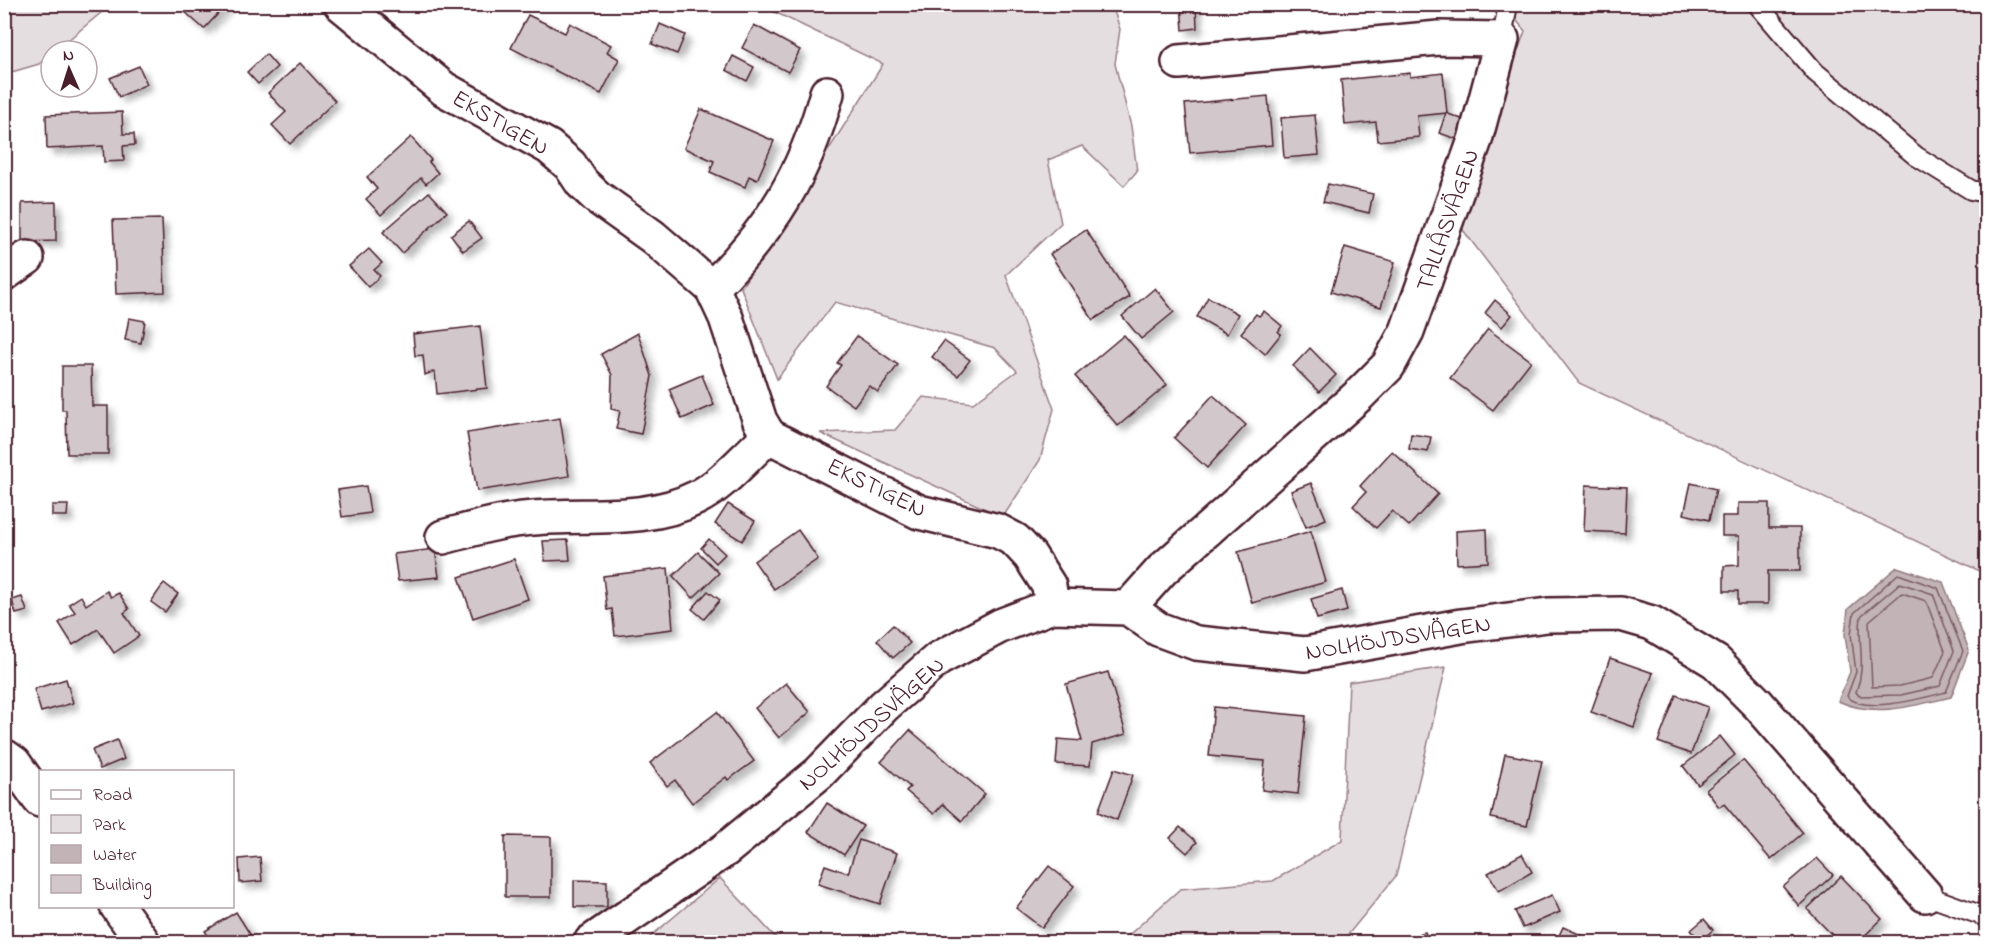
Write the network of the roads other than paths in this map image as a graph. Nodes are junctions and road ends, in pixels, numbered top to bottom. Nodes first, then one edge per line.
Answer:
1 (341, 4) edge
2 (1508, 4) edge
3 (1757, 4) edge
4 (1502, 39) junction
5 (1179, 62) dead end
6 (827, 93) dead end
7 (1986, 193) edge
8 (712, 288) junction
9 (769, 436) junction
10 (443, 537) dead end
11 (1052, 606) junction
12 (1128, 608) junction
13 (4, 756) edge
14 (39, 799) edge
15 (1925, 895) joint
16 (118, 908) edge
17 (1986, 917) edge
18 (143, 942) edge
19 (591, 942) edge

1 - 8 street, EKSTIGEN
2 - 4 lane
3 - 7 lane
4 - 5 street
4 - 12 street, TALLÅSVÄGEN
6 - 8 street
8 - 9 street, EKSTIGEN
9 - 10 street
9 - 11 street, EKSTIGEN
11 - 12 street, NOLHÖJDSVÄGEN
11 - 19 street, NOLHÖJDSVÄGEN
12 - 15 street, NOLHÖJDSVÄGEN
13 - 14 street
15 - 17 lane
16 - 18 street

